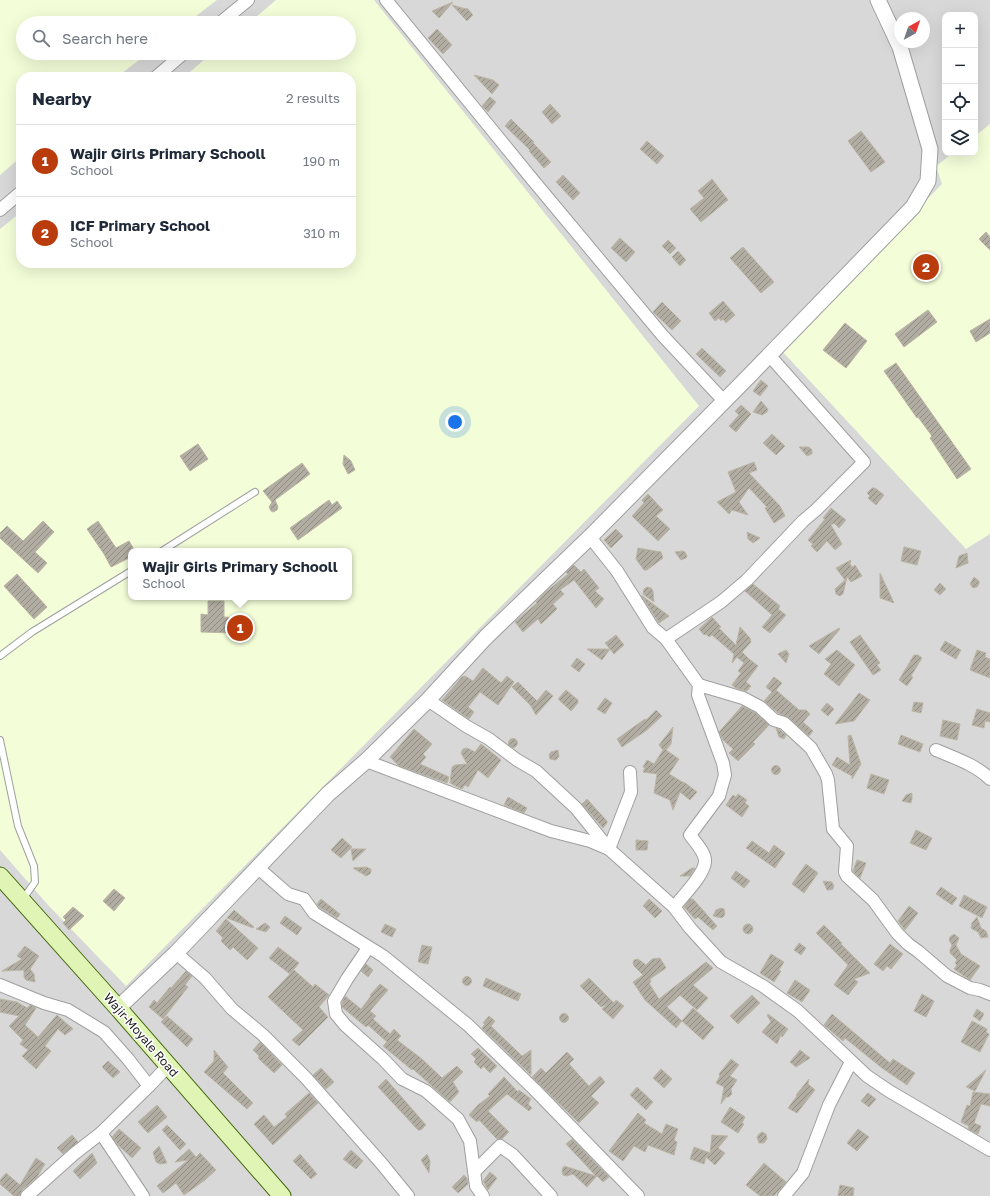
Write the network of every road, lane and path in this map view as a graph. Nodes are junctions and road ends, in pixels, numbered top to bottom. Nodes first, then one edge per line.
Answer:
1 (248, 0) edge
2 (386, 0) edge
3 (878, 0) edge
4 (229, 16) edge
5 (176, 60) edge
6 (162, 72) edge
7 (16, 196) edge
8 (0, 210) edge
9 (769, 355) junction
10 (724, 401) junction
11 (255, 492) dead end
12 (590, 537) junction
13 (167, 548) edge
14 (128, 573) edge
15 (666, 639) junction
16 (0, 656) edge
17 (699, 685) junction
18 (428, 700) junction
19 (0, 740) edge
20 (936, 750) dead end
21 (366, 762) junction
22 (630, 772) dead end
23 (990, 780) edge
24 (609, 849) junction
25 (257, 867) junction
26 (0, 876) edge
27 (22, 901) junction
28 (674, 906) junction
29 (368, 948) junction
30 (176, 953) junction
31 (0, 985) edge
32 (990, 994) edge
33 (118, 1008) junction
34 (851, 1062) junction
35 (168, 1066) junction
36 (149, 1086) junction
37 (101, 1133) junction
38 (990, 1150) edge
39 (475, 1171) junction
40 (27, 1196) edge
41 (143, 1196) edge
42 (282, 1196) edge
43 (408, 1196) edge
44 (483, 1196) edge
45 (550, 1196) edge
46 (638, 1196) edge
47 (784, 1196) edge

1 - 4 street
2 - 10 street
3 - 9 street
5 - 6 street
7 - 8 street
9 - 10 street
9 - 15 street
10 - 12 street
11 - 13 lane
12 - 15 street
12 - 18 street
14 - 16 lane
15 - 17 street
17 - 28 street
17 - 32 street
18 - 21 street
18 - 24 street
19 - 27 lane
20 - 23 street
21 - 24 street
21 - 25 street
22 - 24 street
24 - 28 street
25 - 29 street
25 - 30 street
26 - 27 main road, Wajir-Moyale Road
27 - 33 main road, Wajir-Moyale Road
28 - 34 street
29 - 39 street
29 - 46 street
30 - 33 street
30 - 43 street
31 - 36 street
33 - 35 main road, Wajir-Moyale Road
34 - 38 street
34 - 47 street
35 - 36 street
35 - 42 main road, Wajir-Moyale Road
36 - 37 street
37 - 40 street
37 - 41 street
39 - 44 street
39 - 45 street

